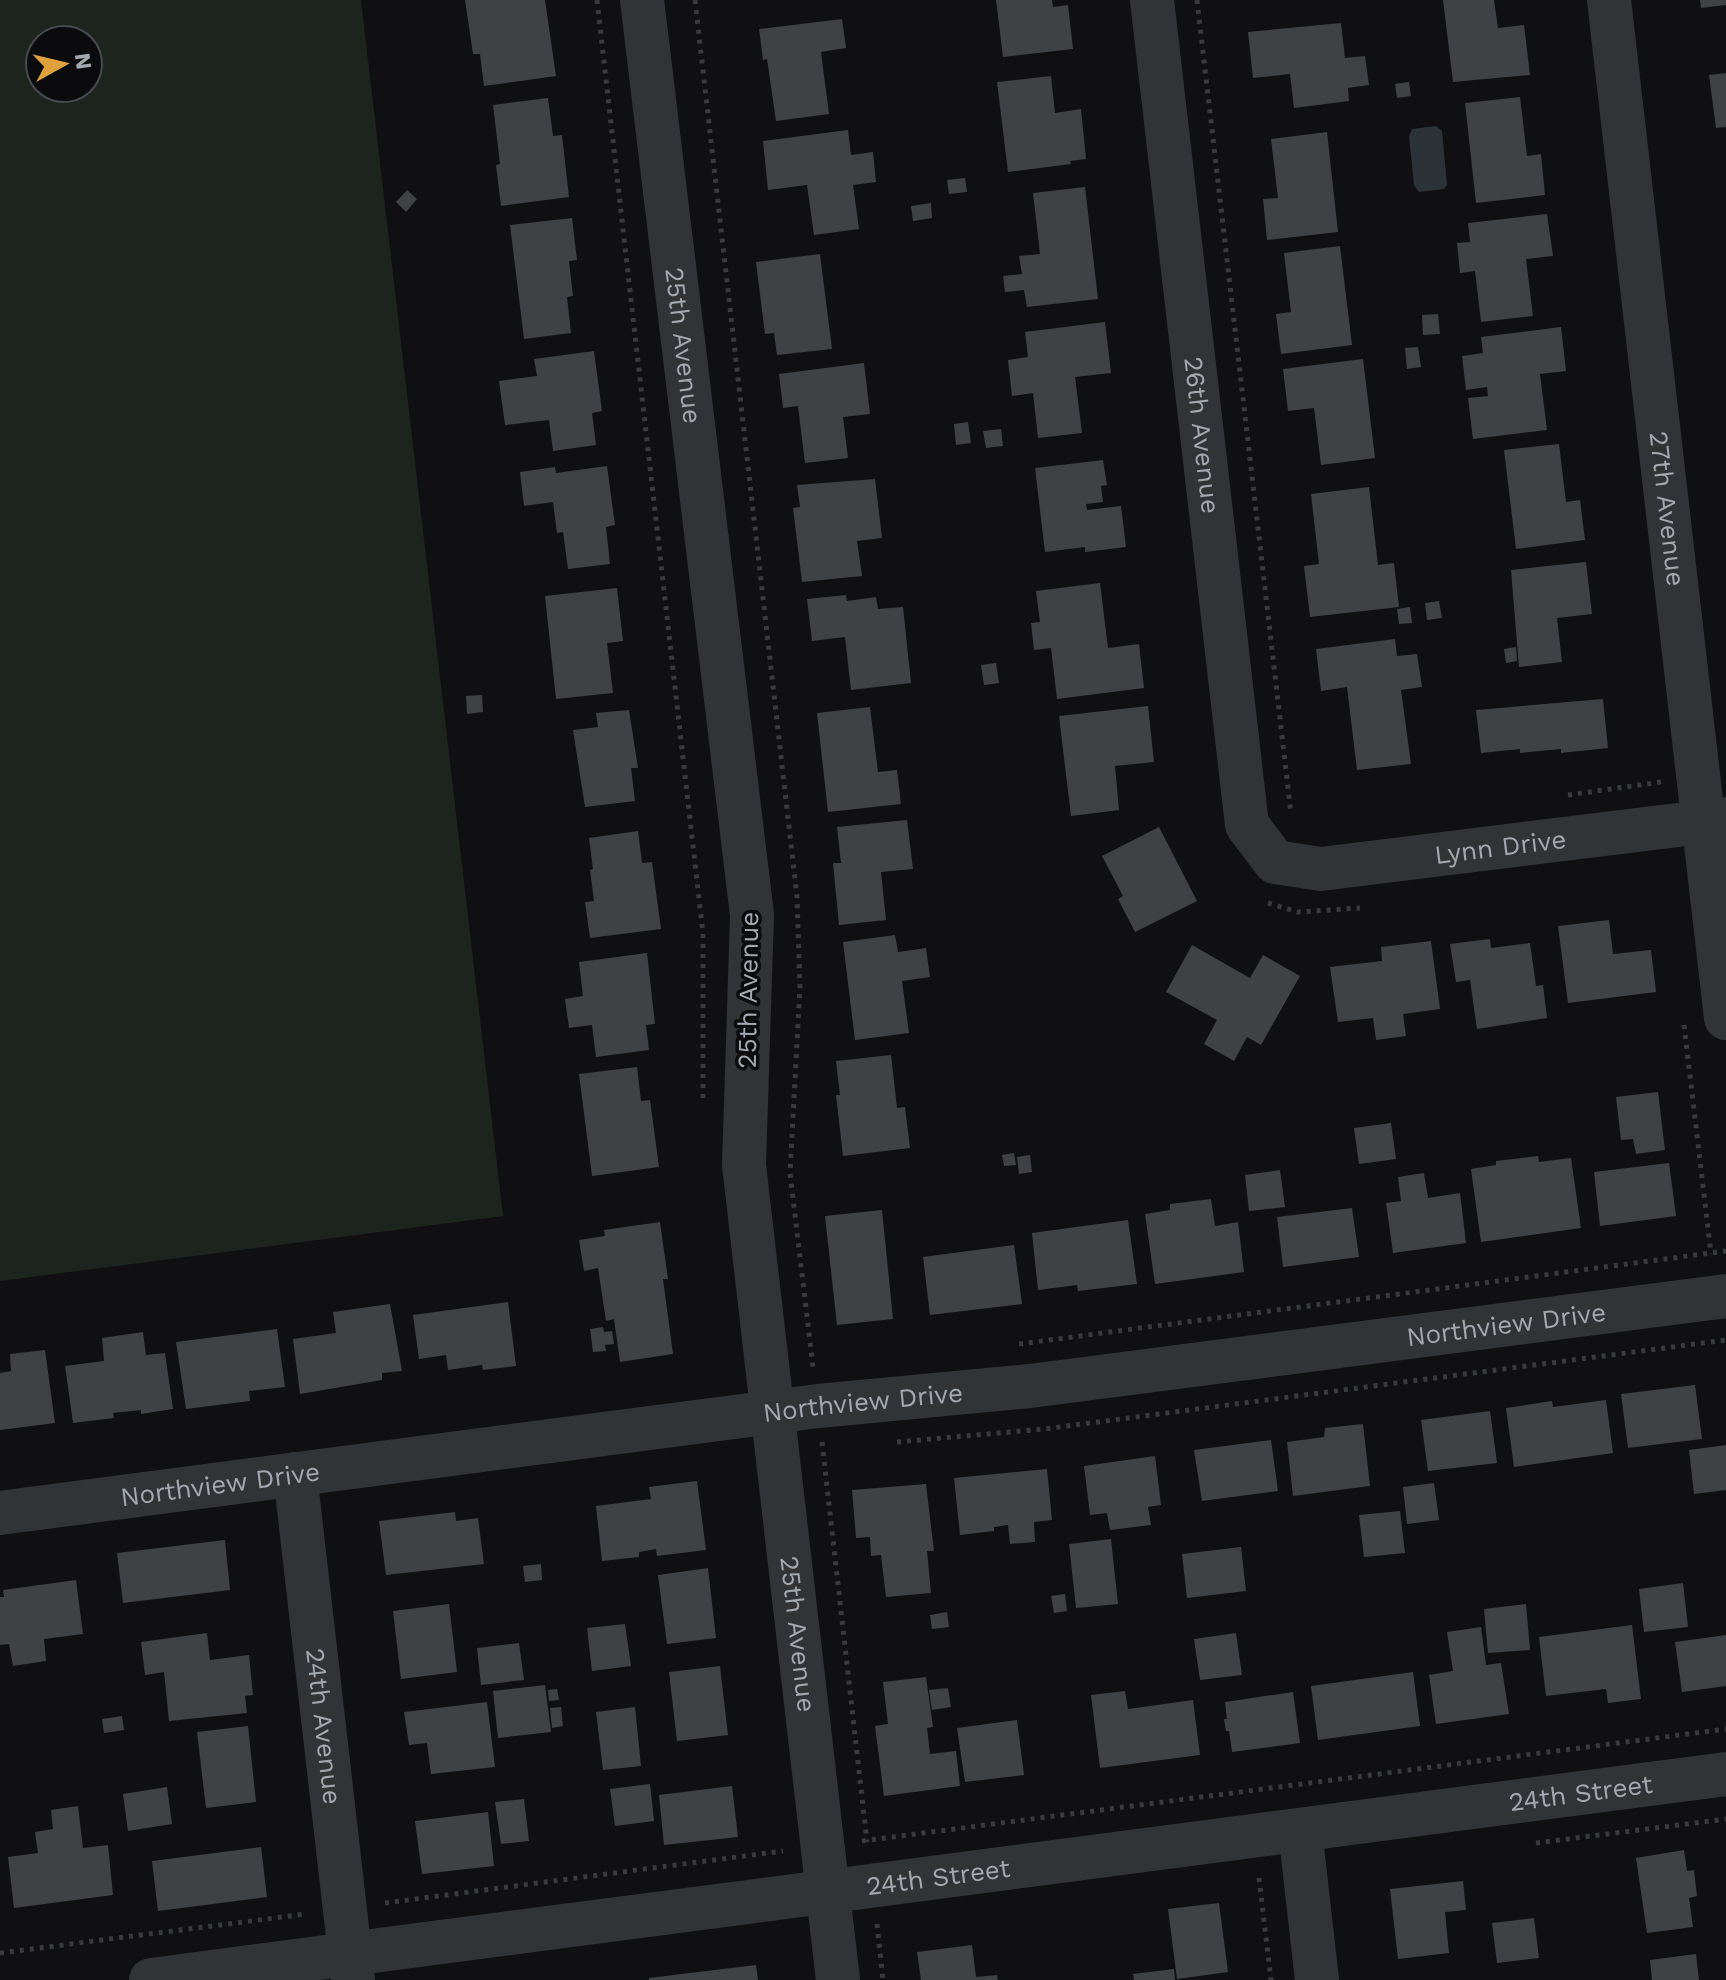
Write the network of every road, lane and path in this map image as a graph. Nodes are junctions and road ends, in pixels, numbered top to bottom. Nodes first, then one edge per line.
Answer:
1 (597, 0) edge
2 (642, 0) edge
3 (1152, 0) edge
4 (1197, 0) edge
5 (1609, 0) edge
6 (1670, 781) dead end
7 (1564, 795) dead end
8 (1715, 820) edge
9 (1296, 822) dead end
10 (1275, 862) joint
11 (1726, 1018) edge
12 (1684, 1024) dead end
13 (703, 1101) dead end
14 (1726, 1251) edge
15 (1711, 1253) junction
16 (1719, 1280) edge
17 (1018, 1344) dead end
18 (813, 1370) dead end
19 (805, 1372) dead end
20 (772, 1413) junction
21 (821, 1438) dead end
22 (295, 1474) junction
23 (0, 1513) edge
24 (1726, 1729) edge
25 (1726, 1774) edge
26 (1300, 1830) junction
27 (867, 1841) junction
28 (856, 1842) dead end
29 (791, 1850) dead end
30 (868, 1852) dead end
31 (1259, 1878) dead end
32 (828, 1892) junction
33 (381, 1904) dead end
34 (309, 1913) dead end
35 (876, 1918) dead end
36 (0, 1953) edge
37 (352, 1967) edge
38 (151, 1980) edge
39 (838, 1980) edge
40 (883, 1980) edge
41 (1271, 1980) edge
42 (1317, 1980) edge

1 - 13 path
2 - 20 street, 25th Avenue
3 - 10 street, 26th Avenue
4 - 9 path
5 - 8 street, 27th Avenue
6 - 7 path
8 - 10 street, Lynn Drive
8 - 11 street, 27th Avenue
12 - 15 path
14 - 15 path
15 - 16 path
15 - 17 path
16 - 20 street, Northview Drive
18 - 19 path
20 - 22 street, Northview Drive
20 - 32 street, 25th Avenue
21 - 27 path
22 - 23 street, Northview Drive
22 - 37 street, 24th Avenue
24 - 27 path
25 - 26 street, 24th Street
26 - 32 street, 24th Street
26 - 42 street
27 - 28 path
27 - 30 path
29 - 33 path
31 - 41 path
32 - 37 street, 24th Street
32 - 39 street, 25th Avenue
34 - 36 path
35 - 40 path
37 - 38 street, 24th Street

